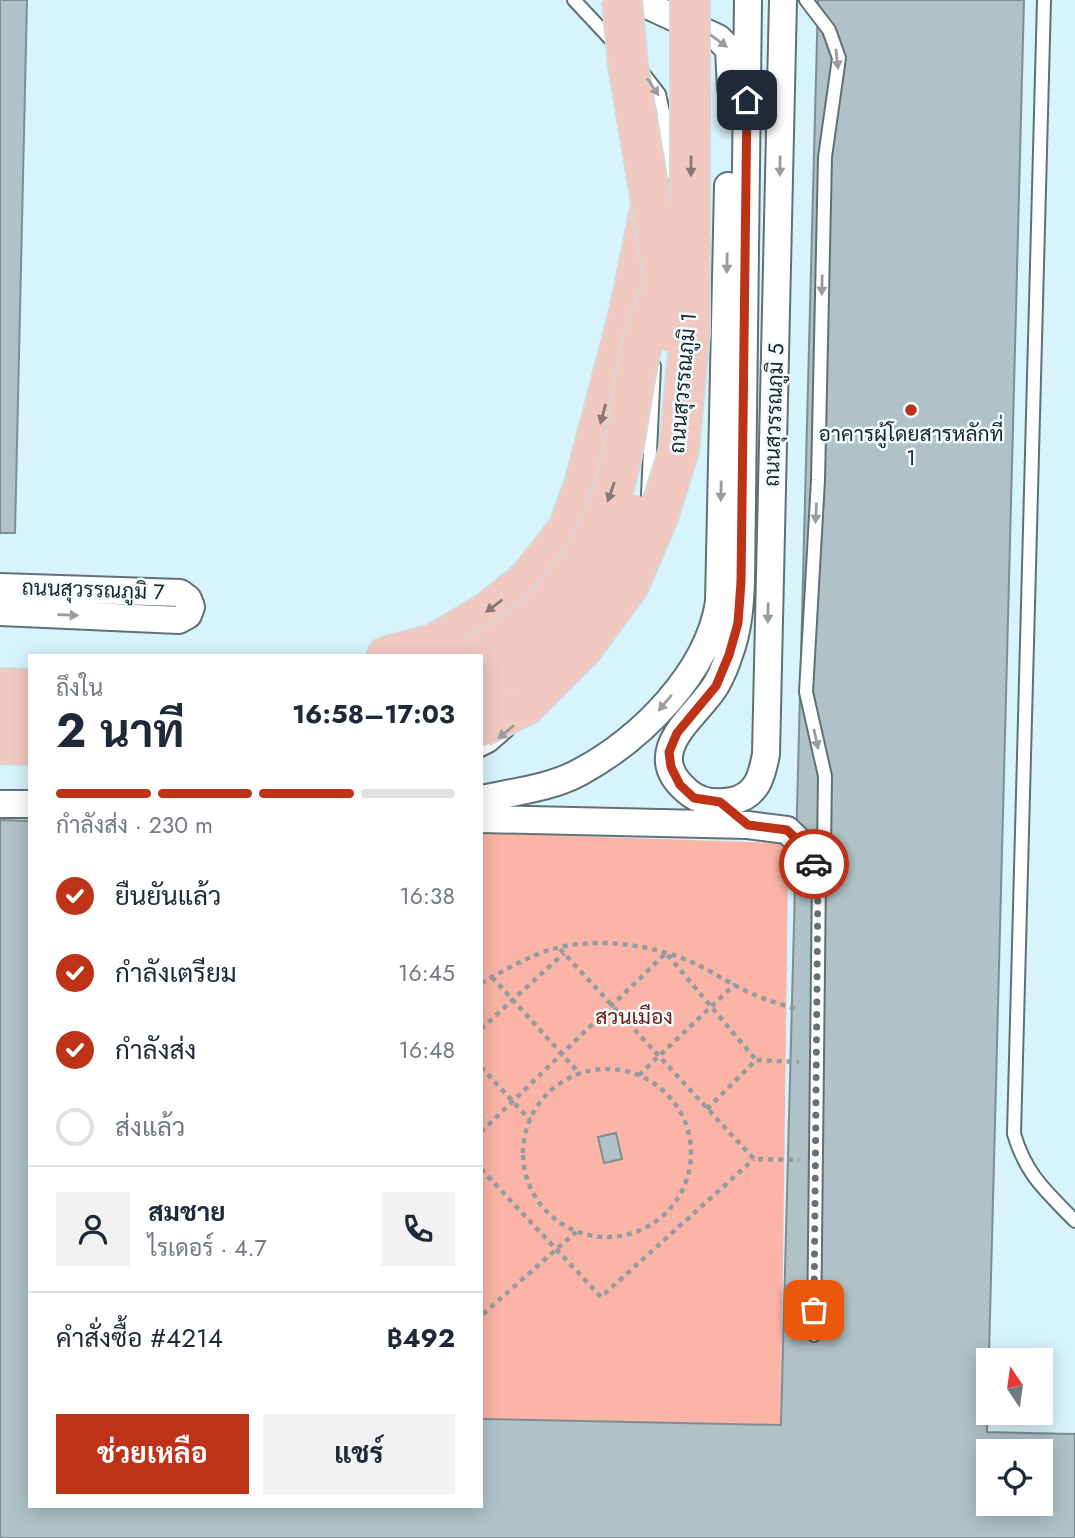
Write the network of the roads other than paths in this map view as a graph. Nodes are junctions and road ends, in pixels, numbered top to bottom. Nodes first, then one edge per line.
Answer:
1 (574, 0) edge
2 (622, 0) edge
3 (636, 0) edge
4 (690, 0) edge
5 (748, 0) edge
6 (783, 0) edge
7 (807, 0) edge
8 (1044, 0) edge
9 (650, 205) junction
10 (691, 216) junction
11 (0, 587) edge
12 (0, 612) edge
13 (395, 654) edge
14 (477, 654) edge
15 (0, 664) edge
16 (28, 664) edge
17 (483, 685) edge
18 (0, 686) edge
19 (28, 689) edge
20 (0, 716) edge
21 (28, 717) edge
22 (483, 726) edge
23 (0, 744) edge
24 (28, 745) edge
25 (483, 749) edge
26 (483, 800) edge
27 (483, 800) edge
28 (0, 804) edge
29 (28, 804) edge
30 (707, 813) junction
31 (483, 819) edge
32 (748, 825) junction
33 (821, 863) junction
34 (1075, 1221) edge
35 (814, 1335) dead end

1 -> 25 lane
2 - 9 highway, ถนนสุวรรณภูมิ 1, bridge
3 -> 26 street
4 -> 10 highway, ถนนสุวรรณภูมิ 1, bridge
5 - 30 street, ถนนสุวรรณภูมิ 5
6 -> 30 street, ถนนสุวรรณภูมิ 5
7 -> 33 lane
8 - 34 lane
9 -> 13 highway, ถนนสุวรรณภูมิ 1
9 - 17 highway, ถนนสุวรรณภูมิ 1, bridge
10 -> 14 highway, ถนนสุวรรณภูมิ 1, bridge
10 - 22 highway, ถนนสุวรรณภูมิ 1, bridge
12 -> 11 street, ถนนสุวรรณภูมิ 7
15 - 16 highway
18 - 19 highway
20 - 21 highway
23 - 24 highway
27 - 30 street
28 - 29 street
30 - 31 street
30 - 32 street, ถนนสุวรรณภูมิ 5
30 - 32 street
32 - 33 street
33 - 35 lane

